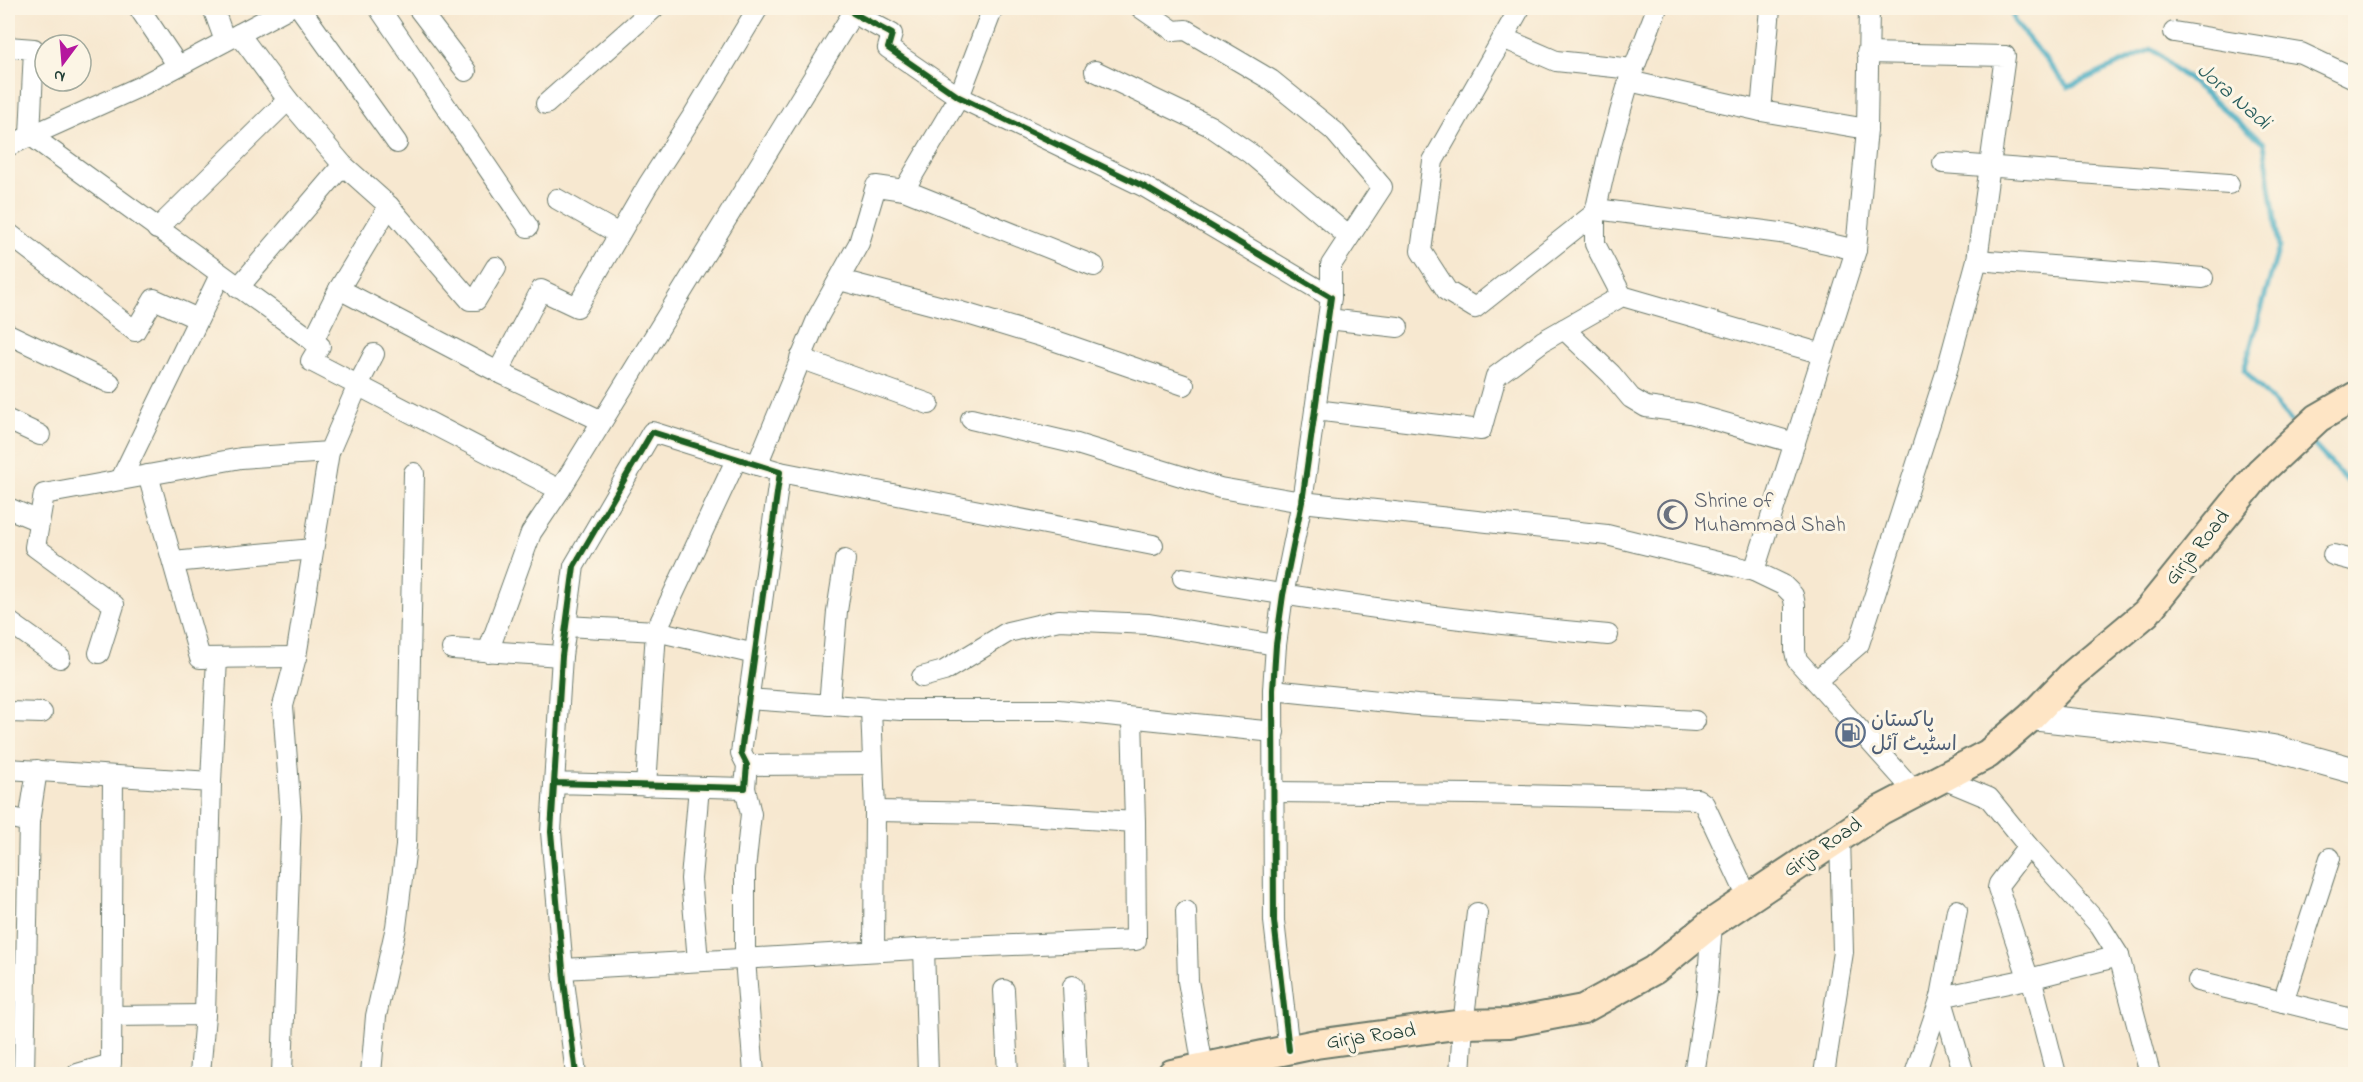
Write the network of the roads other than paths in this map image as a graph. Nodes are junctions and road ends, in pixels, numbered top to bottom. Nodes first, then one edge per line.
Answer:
1 (139, 8) edge
2 (213, 8) edge
3 (288, 8) edge
4 (300, 8) edge
5 (379, 8) edge
6 (418, 8) edge
7 (654, 8) edge
8 (758, 8) edge
9 (993, 8) edge
10 (1141, 8) edge
11 (1519, 8) edge
12 (1657, 8) edge
13 (1770, 8) edge
14 (1869, 8) edge
15 (855, 10) edge
16 (2174, 32) dead end
17 (232, 37) junction
18 (1503, 38) junction
19 (8, 47) edge
20 (1867, 53) junction
21 (178, 66) junction
22 (466, 71) dead end
23 (1095, 71) dead end
24 (1631, 75) junction
25 (2355, 78) edge
26 (959, 97) junction
27 (288, 100) junction
28 (546, 104) dead end
29 (1761, 111) junction
30 (1867, 129) junction
31 (30, 135) junction
32 (397, 143) dead end
33 (8, 146) edge
34 (1943, 163) dead end
35 (343, 165) junction
36 (1991, 166) junction
37 (2229, 184) dead end
38 (904, 190) junction
39 (557, 199) dead end
40 (389, 206) junction
41 (1596, 211) junction
42 (528, 227) dead end
43 (157, 229) junction
44 (8, 233) edge
45 (619, 234) junction
46 (1349, 237) junction
47 (1856, 250) junction
48 (1977, 260) junction
49 (1094, 266) dead end
50 (496, 267) dead end
51 (220, 274) junction
52 (2203, 278) dead end
53 (840, 280) junction
54 (238, 288) junction
55 (339, 289) junction
56 (1622, 296) junction
57 (1331, 297) junction
58 (198, 319) junction
59 (1328, 319) junction
60 (1398, 327) dead end
61 (1564, 329) junction
62 (8, 334) edge
63 (313, 341) junction
64 (374, 354) dead end
65 (1823, 354) junction
66 (800, 358) junction
67 (498, 372) junction
68 (110, 383) dead end
69 (358, 385) junction
70 (1184, 386) dead end
71 (2355, 396) edge
72 (929, 404) dead end
73 (1315, 410) junction
74 (971, 419) dead end
75 (8, 420) edge
76 (602, 421) junction
77 (40, 435) dead end
78 (1795, 443) junction
79 (329, 452) junction
80 (737, 458) junction
81 (757, 465) junction
82 (780, 472) junction
83 (414, 473) dead end
84 (148, 475) junction
85 (121, 479) junction
86 (560, 490) junction
87 (1302, 502) junction
88 (8, 508) edge
89 (39, 521) junction
90 (1153, 545) dead end
91 (313, 549) junction
92 (2333, 555) dead end
93 (845, 560) dead end
94 (2355, 561) edge
95 (172, 562) junction
96 (1754, 571) junction
97 (1183, 578) dead end
98 (1283, 595) junction
99 (8, 621) edge
100 (566, 626) junction
101 (656, 631) junction
102 (1608, 635) dead end
103 (1276, 645) junction
104 (452, 649) dead end
105 (488, 652) junction
106 (99, 653) dead end
107 (755, 654) junction
108 (562, 656) junction
109 (296, 657) junction
110 (60, 658) dead end
111 (217, 658) junction
112 (922, 677) dead end
113 (1816, 681) junction
114 (1273, 690) junction
115 (748, 699) junction
116 (829, 705) junction
117 (871, 708) junction
118 (8, 712) edge
119 (42, 713) dead end
120 (2031, 717) junction
121 (1132, 718) junction
122 (1695, 721) dead end
123 (1274, 732) junction
124 (873, 764) junction
125 (747, 765) junction
126 (8, 769) edge
127 (37, 771) junction
128 (2355, 771) edge
129 (113, 776) junction
130 (1941, 778) junction
131 (211, 782) junction
132 (554, 783) junction
133 (646, 786) junction
134 (699, 787) junction
135 (745, 788) junction
136 (1274, 792) junction
137 (1915, 792) junction
138 (876, 811) junction
139 (8, 818) edge
140 (29, 822) junction
141 (1135, 822) junction
142 (1840, 837) junction
143 (2028, 846) junction
144 (2330, 858) dead end
145 (1748, 898) junction
146 (1957, 910) dead end
147 (1186, 911) dead end
148 (1477, 913) dead end
149 (1712, 923) junction
150 (924, 949) junction
151 (874, 951) junction
152 (2119, 956) junction
153 (745, 959) junction
154 (698, 961) junction
155 (563, 969) junction
156 (2031, 977) junction
157 (2198, 981) dead end
158 (1073, 986) dead end
159 (1004, 990) dead end
160 (1941, 996) junction
161 (2283, 1002) junction
162 (205, 1015) junction
163 (111, 1016) junction
164 (2355, 1020) edge
165 (1463, 1024) junction
166 (1289, 1050) junction
167 (1263, 1065) edge
168 (1203, 1067) junction
169 (111, 1069) edge
170 (24, 1074) edge
171 (77, 1074) edge
172 (200, 1074) edge
173 (282, 1074) edge
174 (371, 1074) edge
175 (576, 1074) edge
176 (754, 1074) edge
177 (928, 1074) edge
178 (1008, 1074) edge
179 (1077, 1074) edge
180 (1172, 1074) edge
181 (1460, 1074) edge
182 (1694, 1074) edge
183 (1824, 1074) edge
184 (1915, 1074) edge
185 (1964, 1074) edge
186 (2056, 1074) edge
187 (2150, 1074) edge

1 - 21 street
2 - 17 street
3 - 17 street
4 - 32 street
5 - 42 street
6 - 22 street
7 - 28 street
8 - 45 street
9 - 26 street
10 - 46 street
11 - 18 street
12 - 24 street
13 - 29 street
14 - 20 street
15 - 26 street
15 - 76 street
16 - 25 street
17 - 21 street
17 - 27 street
18 - 24 street
18 - 41 street
19 - 31 street
20 - 30 street
20 - 36 street
21 - 31 street
23 - 46 street
24 - 29 street
24 - 41 street
26 - 38 street
26 - 57 street
27 - 35 street
27 - 43 street
29 - 30 street
30 - 47 street
31 - 33 street
31 - 43 street
34 - 36 street
35 - 40 street
35 - 54 street
36 - 37 street
36 - 48 street
38 - 49 street
38 - 53 street
39 - 45 street
40 - 50 street
40 - 55 street
41 - 47 street
41 - 56 street
43 - 51 street
44 - 58 street
45 - 67 street
46 - 57 street
47 - 65 street
48 - 52 street
48 - 113 street
51 - 54 street
51 - 58 street
53 - 66 street
53 - 70 street
54 - 63 street
55 - 63 street
55 - 67 street
56 - 61 street
56 - 65 street
57 - 59 street
58 - 85 street
59 - 60 street
59 - 73 street
61 - 73 street
61 - 78 street
62 - 68 street
63 - 69 street
64 - 69 street
65 - 78 street
66 - 72 street
66 - 81 street
67 - 76 street
69 - 79 street
69 - 86 street
71 - 120 main road, Girja Road
73 - 87 street
74 - 87 street
75 - 77 street
76 - 86 street
78 - 96 street
79 - 84 street
79 - 91 street
80 - 81 street
80 - 100 street
80 - 101 street
81 - 82 street
82 - 90 street
82 - 107 street
83 - 174 street
84 - 85 street
84 - 95 street
85 - 89 street
86 - 105 street
87 - 96 street
87 - 98 street
88 - 89 street
89 - 106 street
91 - 95 street
91 - 109 street
92 - 94 street
93 - 116 street
95 - 111 street
96 - 113 street
97 - 98 street
98 - 102 street
98 - 103 street
99 - 110 street
100 - 101 street
100 - 108 street
101 - 107 street
101 - 133 street
103 - 112 street
103 - 114 street
104 - 105 street
105 - 108 street
107 - 115 street
108 - 132 street
109 - 111 street
109 - 173 street
111 - 131 street
113 - 137 street
114 - 122 street
114 - 123 street
115 - 116 street
115 - 125 street
116 - 117 street
117 - 121 street
117 - 124 street
118 - 119 street
120 - 128 street
120 - 130 main road, Girja Road
121 - 123 street
121 - 141 street
123 - 136 street
124 - 125 street
124 - 138 street
125 - 135 street
126 - 127 street
127 - 129 street
127 - 140 street
129 - 131 street
129 - 163 street
130 - 137 main road, Girja Road
130 - 143 street
131 - 162 street
132 - 133 street
132 - 155 street
133 - 134 street
134 - 135 street
134 - 154 street
135 - 153 street
136 - 145 street
136 - 166 street
137 - 142 main road, Girja Road
138 - 141 street
138 - 151 street
139 - 140 street
140 - 170 street
141 - 150 street
142 - 145 main road, Girja Road
142 - 183 street
143 - 152 street
143 - 156 street
144 - 161 street
145 - 149 main road, Girja Road
146 - 160 street
147 - 168 street
148 - 165 street
149 - 165 main road, Girja Road
149 - 182 street
150 - 151 street
150 - 177 street
151 - 153 street
152 - 156 street
152 - 187 street
153 - 154 street
153 - 176 street
154 - 155 street
155 - 175 street
156 - 160 street
156 - 186 street
157 - 161 street
158 - 179 street
159 - 178 street
160 - 184 street
160 - 185 street
161 - 164 street
162 - 163 street
162 - 172 street
163 - 169 street
165 - 166 main road, Girja Road
165 - 181 street
166 - 167 main road, Girja Road
167 - 168 main road, Girja Road
168 - 180 main road, Girja Road
169 - 171 street

